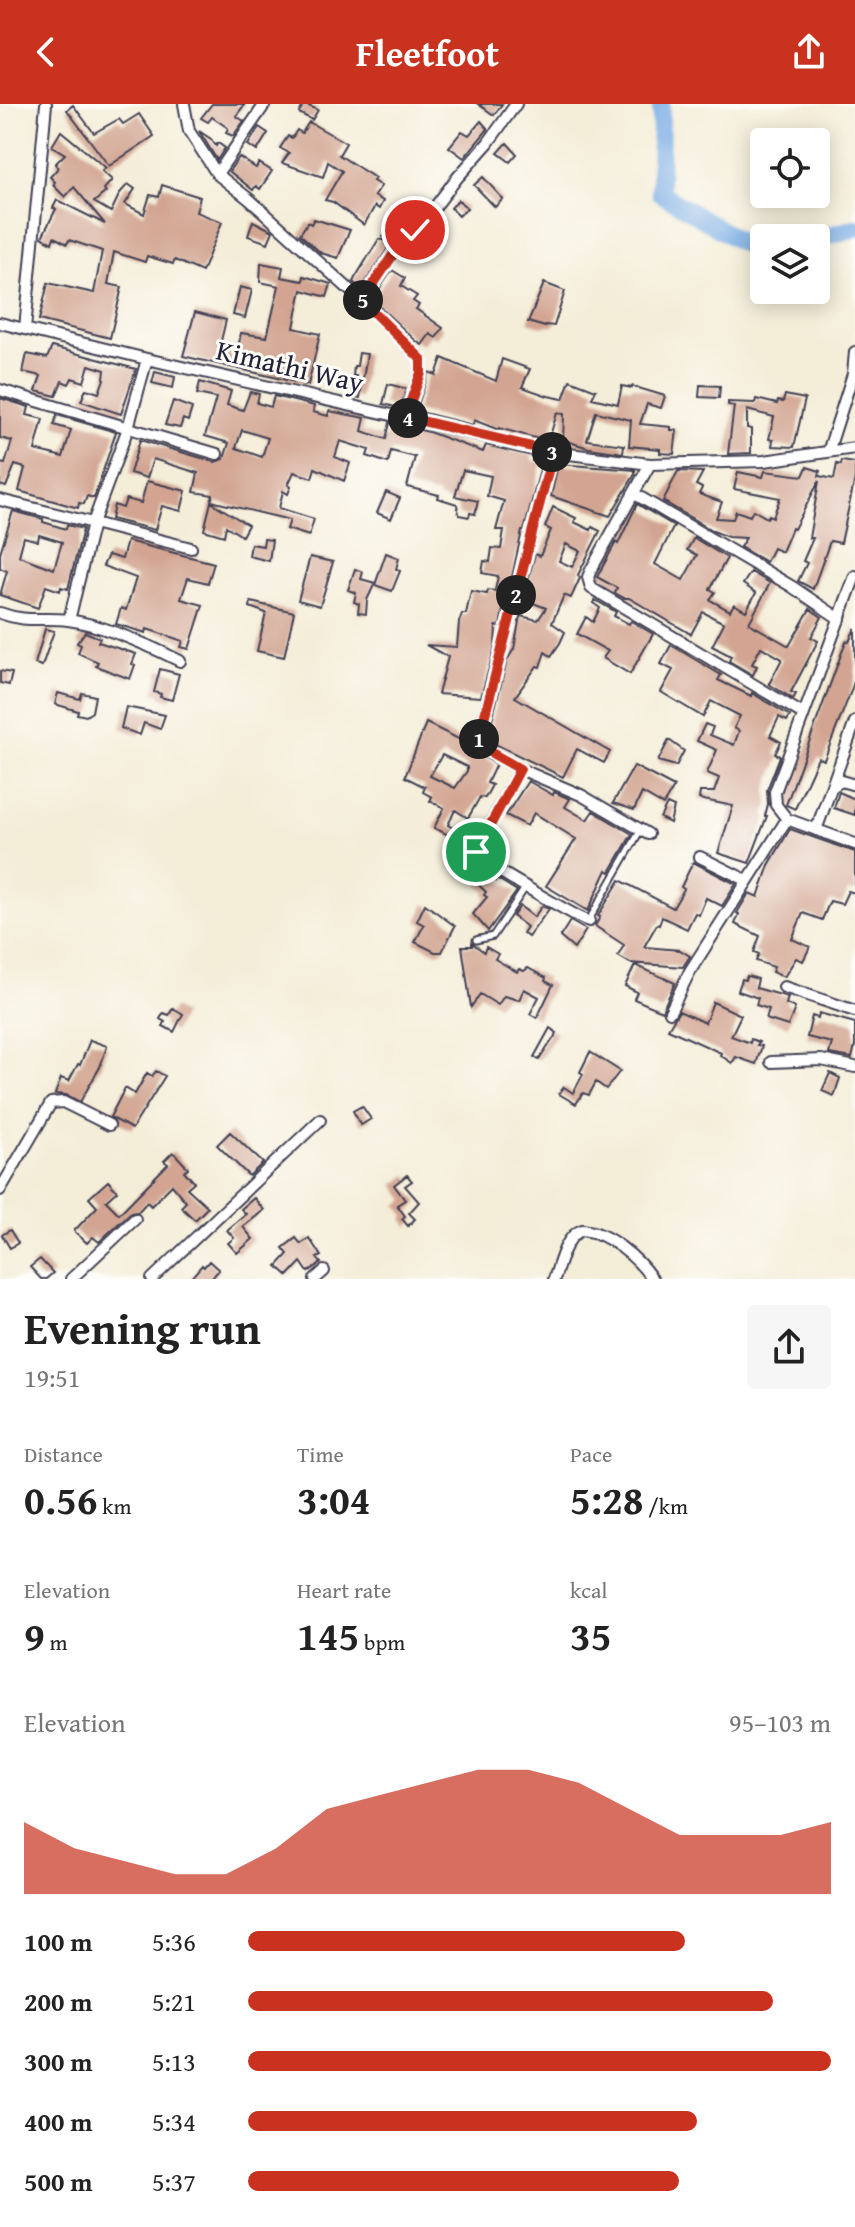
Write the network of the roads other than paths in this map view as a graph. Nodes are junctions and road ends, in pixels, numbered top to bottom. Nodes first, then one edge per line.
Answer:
1 (46, 104) edge
2 (184, 104) edge
3 (265, 104) edge
4 (516, 104) edge
5 (217, 174) junction
6 (362, 301) junction
7 (0, 323) edge
8 (25, 329) junction
9 (855, 352) edge
10 (147, 359) junction
11 (0, 390) edge
12 (405, 417) junction
13 (128, 428) junction
14 (855, 448) edge
15 (553, 452) junction
16 (828, 452) junction
17 (217, 454) dead end
18 (650, 464) junction
19 (633, 493) junction
20 (0, 500) edge
21 (93, 523) junction
22 (191, 548) dead end
23 (855, 576) edge
24 (0, 613) edge
25 (840, 619) junction
26 (69, 620) junction
27 (180, 661) dead end
28 (803, 714) junction
29 (855, 722) edge
30 (520, 769) junction
31 (855, 785) edge
32 (832, 787) junction
33 (787, 819) junction
34 (816, 830) junction
35 (644, 832) joint
36 (855, 844) edge
37 (700, 857) dead end
38 (746, 880) junction
39 (527, 886) junction
40 (589, 921) joint
41 (476, 940) dead end
42 (784, 987) dead end
43 (855, 1011) edge
44 (670, 1012) dead end
45 (771, 1062) dead end
46 (855, 1067) edge
47 (320, 1120) dead end
48 (109, 1125) dead end
49 (0, 1190) edge
50 (135, 1219) dead end
51 (324, 1271) dead end
52 (71, 1279) edge
53 (152, 1279) edge
54 (315, 1279) edge
55 (554, 1279) edge
56 (652, 1279) edge

1 - 8 street
2 - 5 street
3 - 5 street
4 - 6 street
5 - 6 street
6 - 12 street
7 - 8 street, Kimathi Way
8 - 10 street, Kimathi Way
9 - 16 street
10 - 12 street, Kimathi Way
10 - 13 street
11 - 13 street
12 - 15 street, Kimathi Way
13 - 17 street
13 - 21 street
14 - 16 street, Kimathi Way
15 - 18 street, Kimathi Way
15 - 30 street
16 - 18 street, Kimathi Way
18 - 19 street
19 - 25 street
19 - 28 street
20 - 21 street
21 - 22 street
21 - 26 street
23 - 25 street
24 - 26 street
25 - 28 street
26 - 27 street
28 - 33 street
29 - 32 street
30 - 35 street
30 - 39 street
31 - 32 street
32 - 34 street
33 - 34 street
33 - 38 street
34 - 36 street
35 - 40 lane
37 - 38 street
38 - 44 street
39 - 40 street
39 - 41 lane
42 - 43 street
45 - 46 street
47 - 53 street
48 - 49 street
50 - 52 street
51 - 54 street
55 - 56 street

